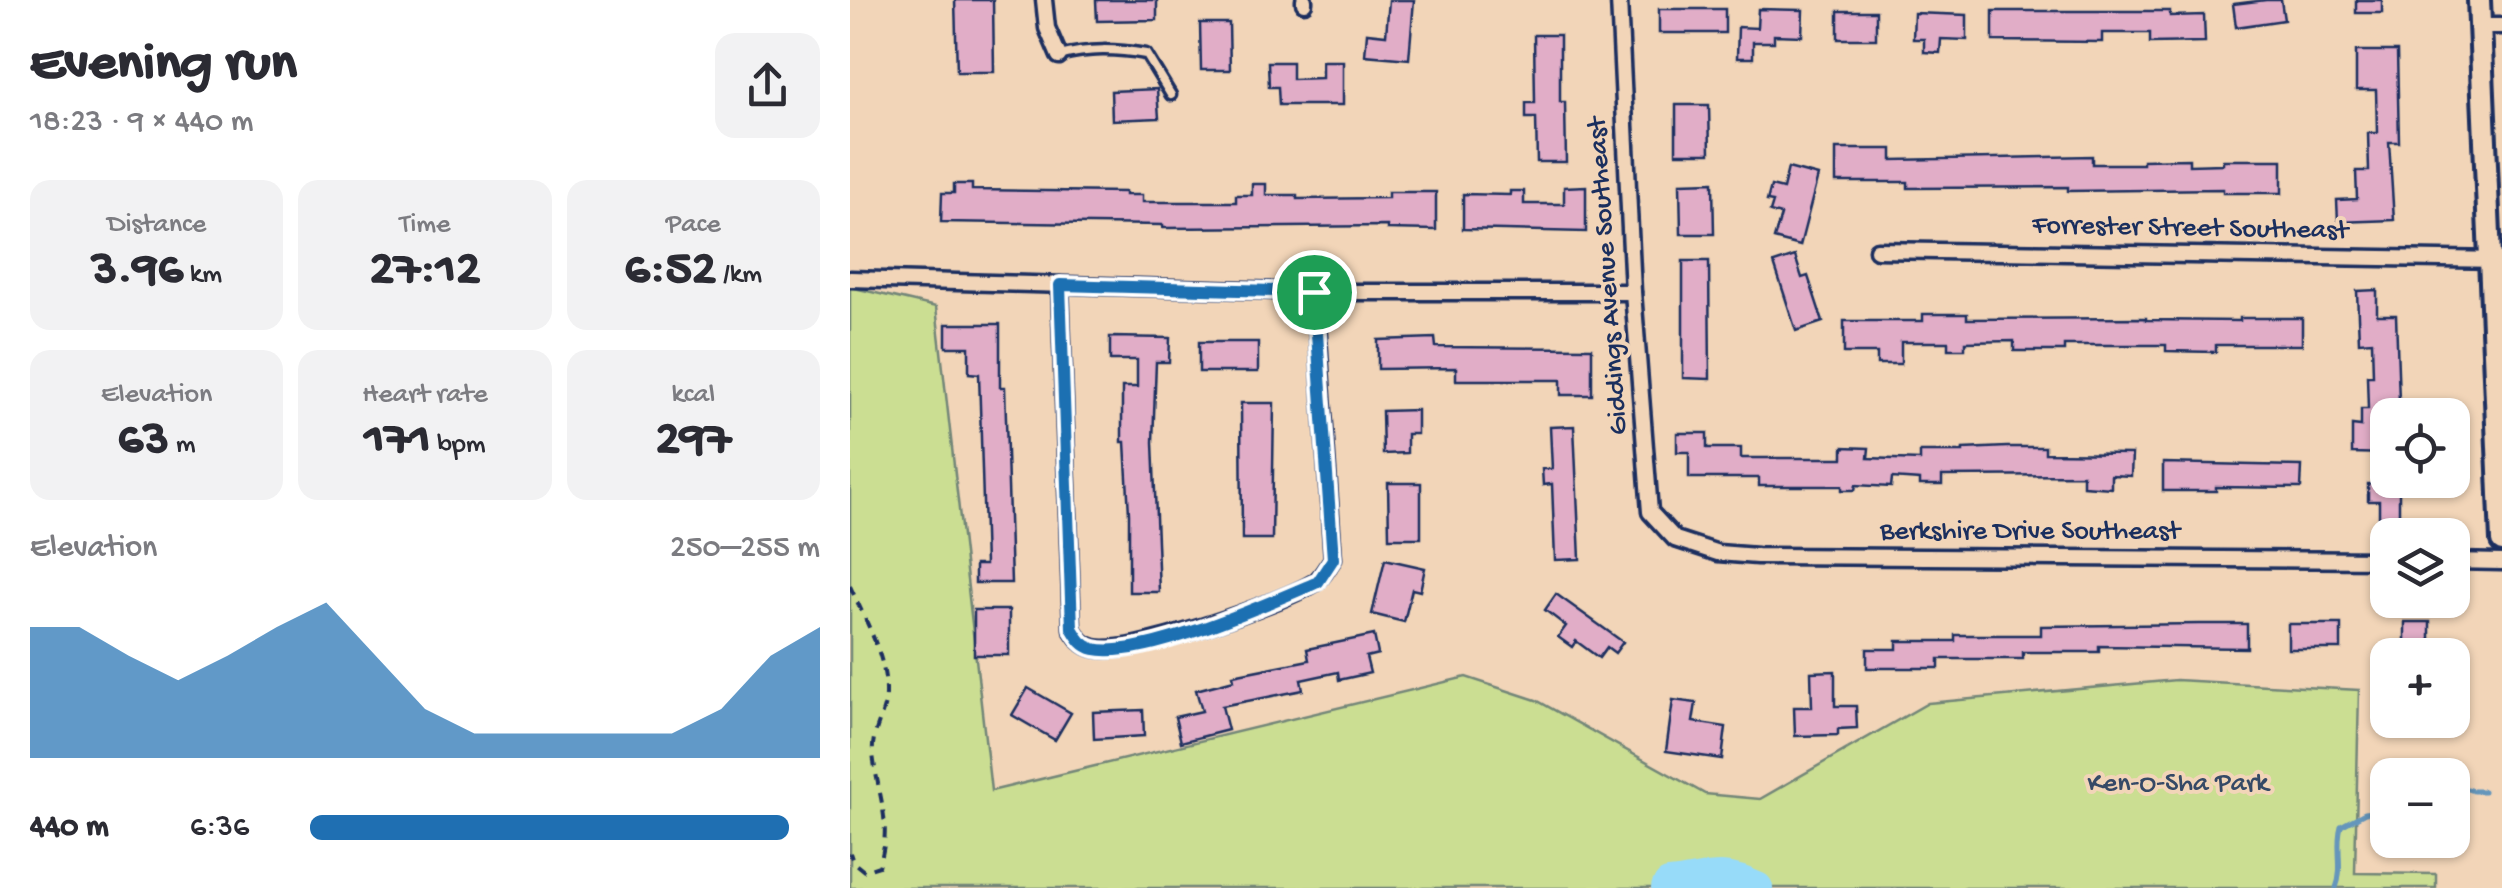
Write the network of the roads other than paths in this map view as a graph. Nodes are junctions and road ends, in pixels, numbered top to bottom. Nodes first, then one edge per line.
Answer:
1 (1044, 0) edge
2 (1619, 0) edge
3 (2480, 0) edge
4 (2480, 26) junction
5 (2502, 26) edge
6 (1059, 56) joint
7 (1171, 95) dead end
8 (1877, 250) dead end
9 (2497, 260) edge
10 (850, 280) edge
11 (1060, 285) junction
12 (1314, 292) junction
13 (1633, 292) junction
14 (1675, 539) joint
15 (2502, 541) edge
16 (2370, 560) edge
17 (2470, 561) edge
18 (2502, 562) edge

1 - 6 street
2 - 13 street, Giddings Avenue Southeast
3 - 4 main road
4 - 5 street
4 - 9 main road
6 - 7 lane
8 - 9 street, Forrester Street Southeast
9 - 15 main road
10 - 11 street
11 - 12 street
11 - 12 street
12 - 13 street
13 - 14 street, Giddings Avenue Southeast
14 - 16 street, Berkshire Drive Southeast
17 - 18 street

